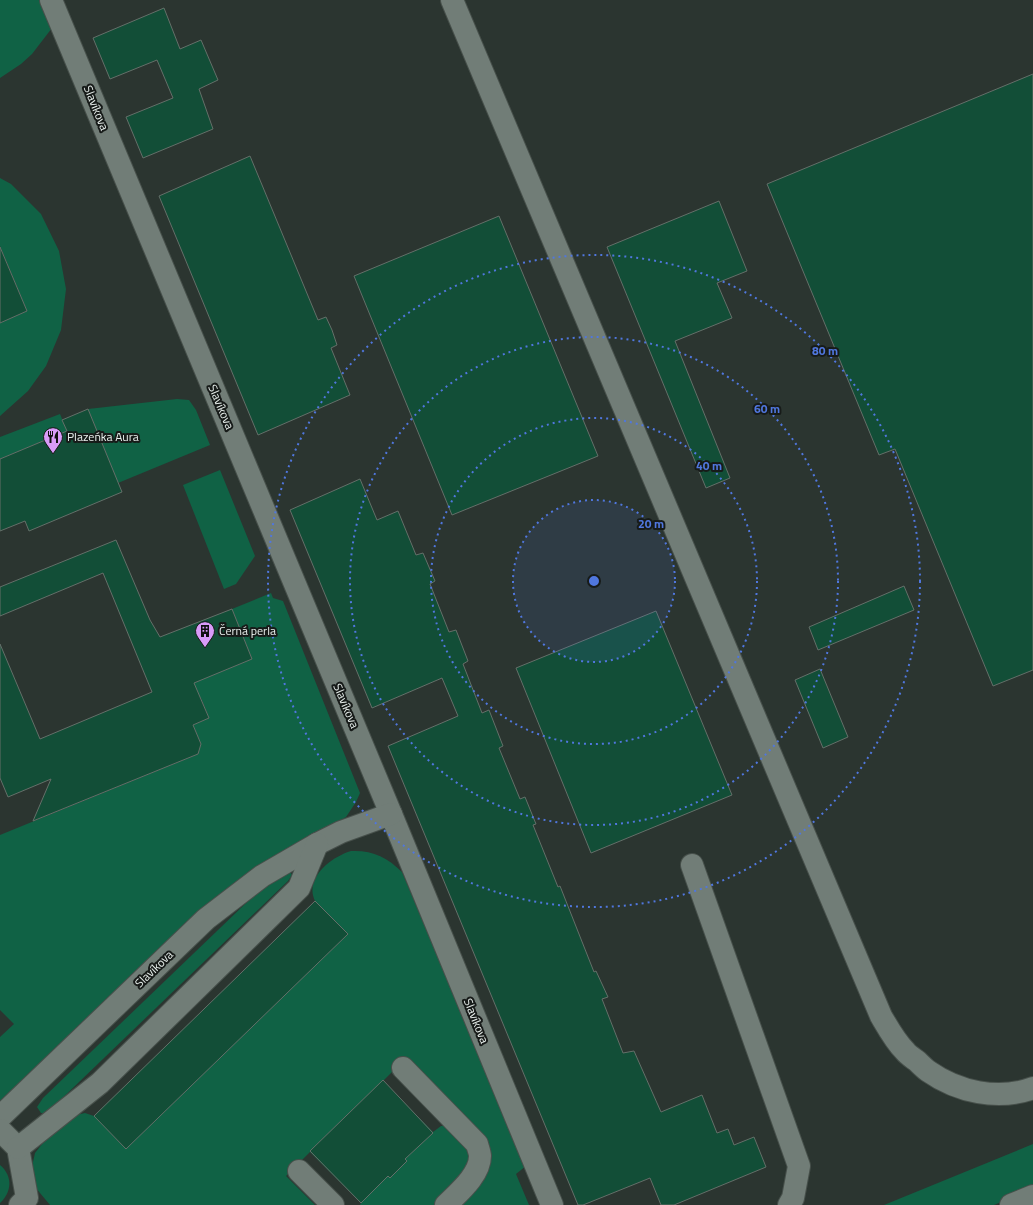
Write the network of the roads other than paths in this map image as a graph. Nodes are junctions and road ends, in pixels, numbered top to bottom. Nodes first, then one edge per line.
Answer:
1 (51, 0) edge
2 (452, 0) edge
3 (391, 814) junction
4 (317, 844) junction
5 (692, 865) dead end
6 (403, 1068) dead end
7 (1033, 1088) edge
8 (0, 1117) edge
9 (0, 1130) edge
10 (18, 1148) junction
11 (299, 1171) dead end
12 (1033, 1196) edge
13 (27, 1203) edge
14 (333, 1205) edge
15 (446, 1205) edge
16 (552, 1205) edge
17 (789, 1205) edge
18 (1011, 1205) edge

1 - 3 street, Slavíkova
2 - 7 street
3 - 4 street, Slavíkova
3 - 16 street, Slavíkova
4 - 8 street, Slavíkova
4 - 10 street
5 - 17 street
6 - 15 street
9 - 10 street
10 - 13 street
11 - 14 street
12 - 18 street

